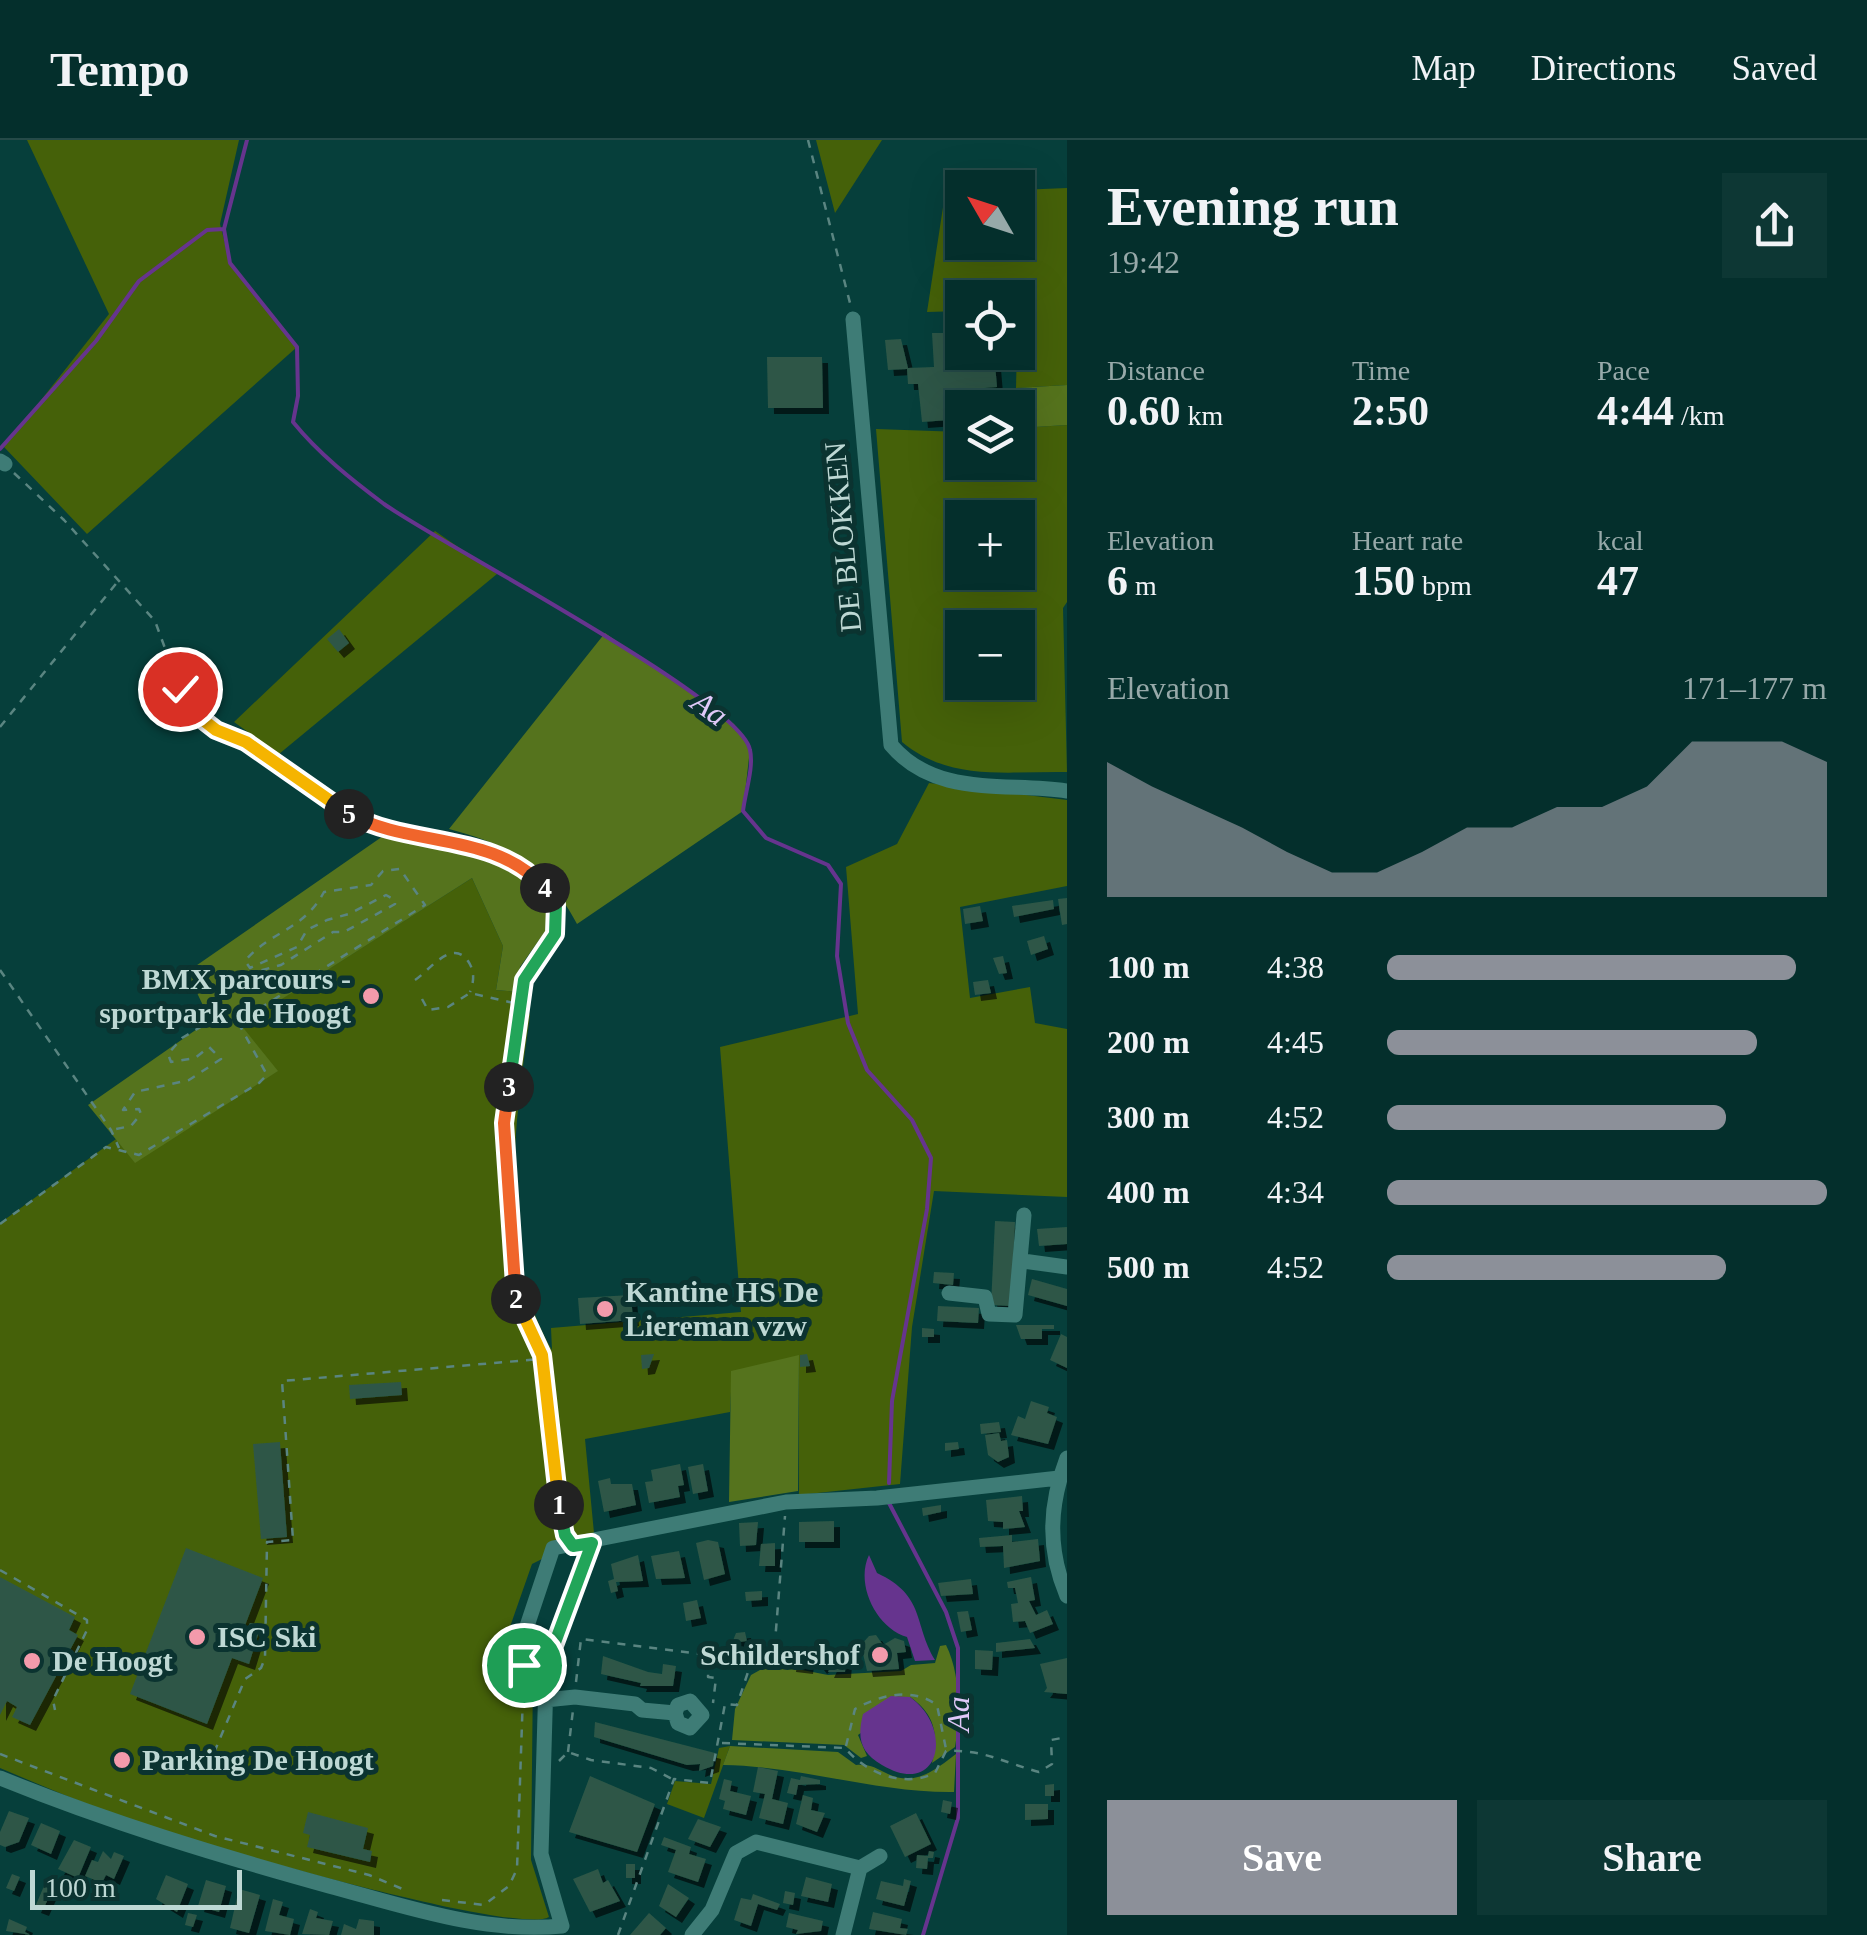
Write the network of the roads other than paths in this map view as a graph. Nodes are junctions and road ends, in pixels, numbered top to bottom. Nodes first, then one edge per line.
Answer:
1 (853, 318) road end
2 (1067, 792) edge
3 (1024, 1215) dead end
4 (1024, 1261) junction
5 (1067, 1267) edge
6 (950, 1294) dead end
7 (1067, 1458) edge
8 (1059, 1478) junction
9 (592, 1543) junction
10 (1067, 1596) edge
11 (550, 1656) junction
12 (545, 1700) junction
13 (675, 1713) dead end
14 (0, 1778) edge
15 (880, 1856) dead end
16 (860, 1868) junction
17 (569, 1931) edge
18 (692, 1935) edge
19 (843, 1935) edge

1 - 2 street, DE BLOKKEN
3 - 4 street
4 - 5 street
4 - 6 street
7 - 8 street
8 - 9 street
8 - 10 street
9 - 11 street
9 - 11 street
11 - 12 street
12 - 13 street
12 - 17 street
14 - 17 street
15 - 16 street
16 - 18 street
16 - 19 street

